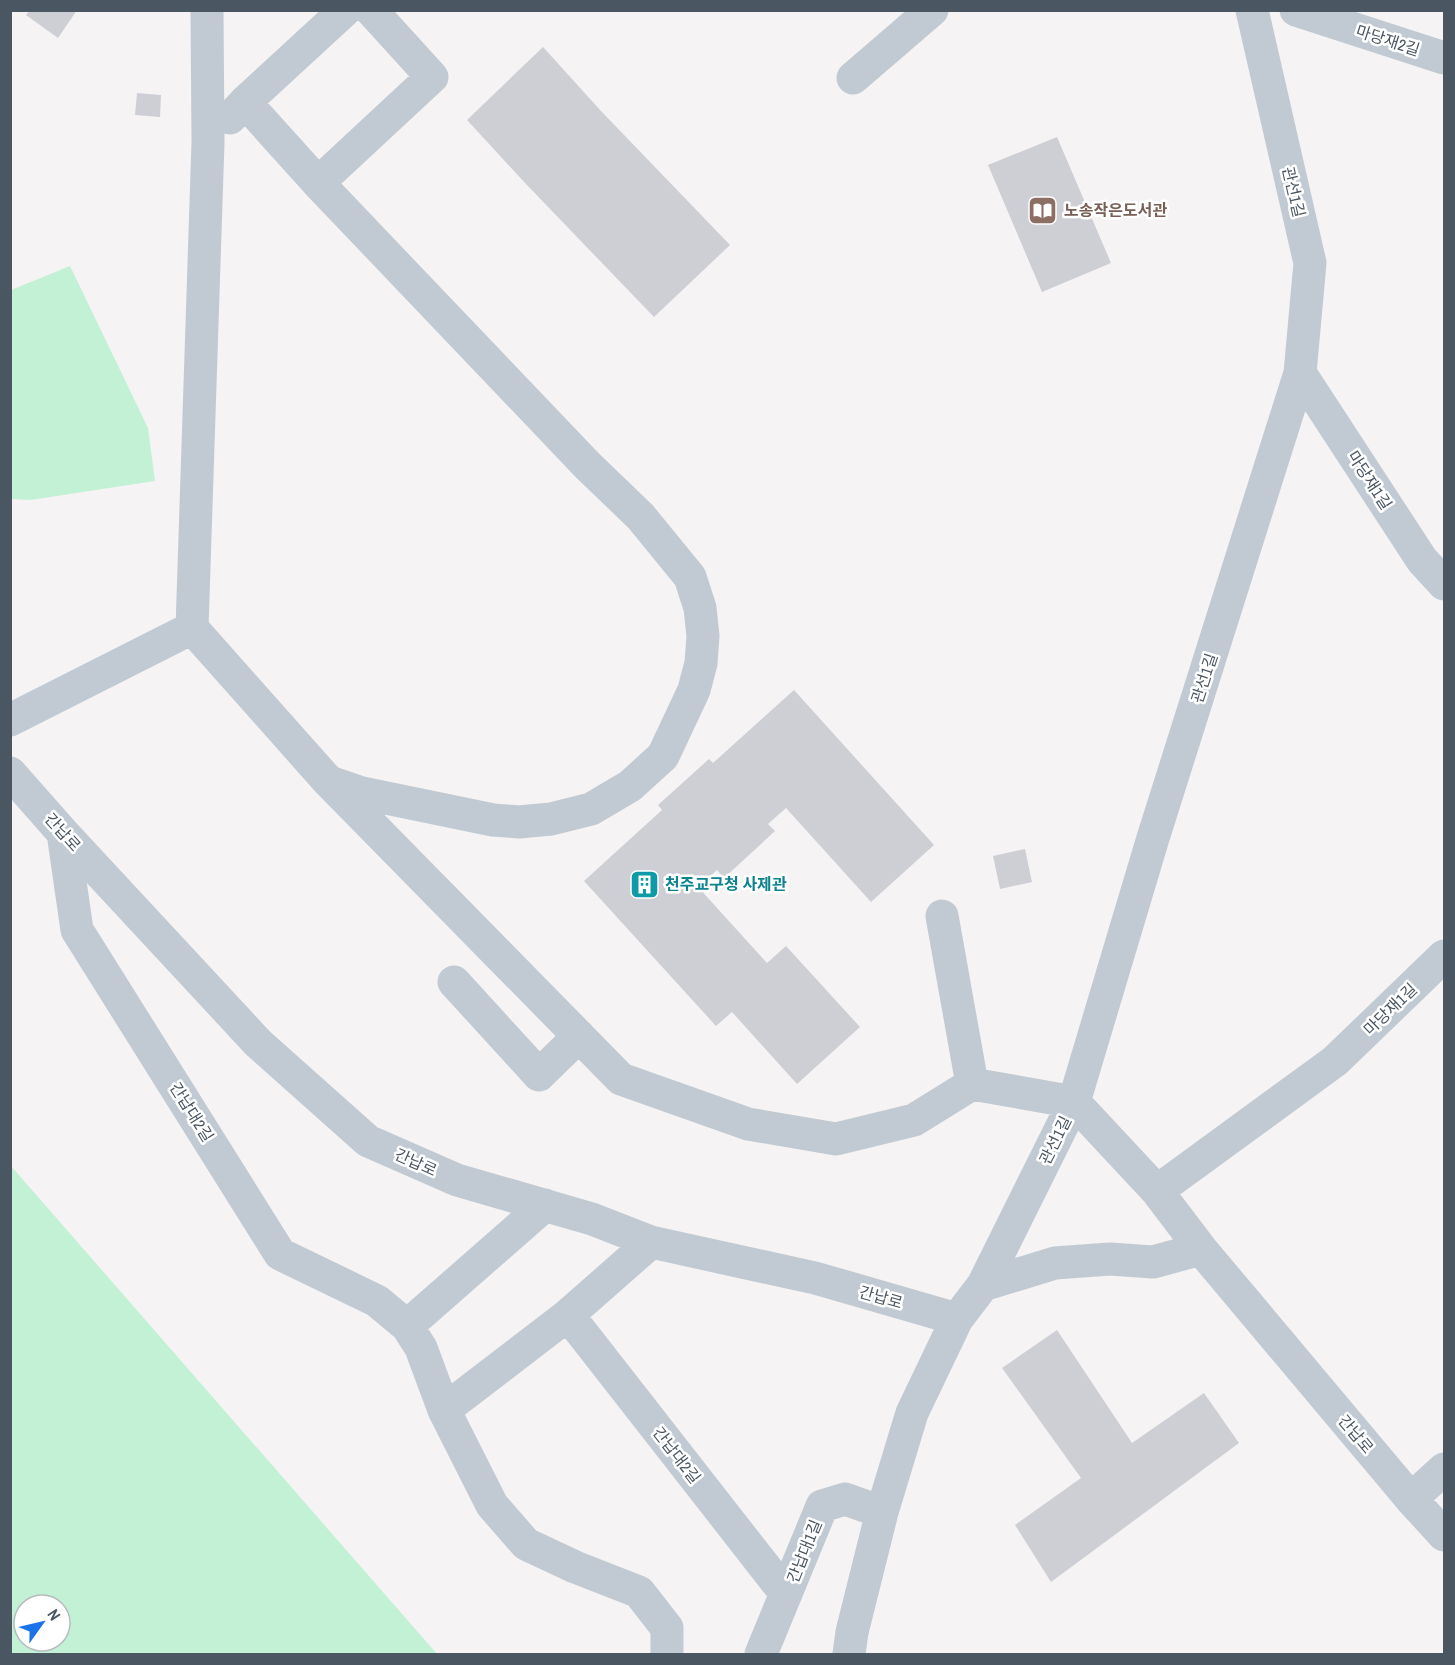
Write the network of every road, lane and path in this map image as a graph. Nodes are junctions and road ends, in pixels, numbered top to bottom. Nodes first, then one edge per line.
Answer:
1 (207, 10) edge
2 (345, 10) edge
3 (371, 10) edge
4 (932, 10) edge
5 (1252, 10) edge
6 (1296, 10) edge
7 (1444, 58) edge
8 (854, 78) dead end
9 (245, 102) junction
10 (208, 142) junction
11 (318, 183) junction
12 (1300, 373) junction
13 (1444, 584) edge
14 (192, 628) junction
15 (10, 720) edge
16 (10, 773) edge
17 (328, 782) junction
18 (63, 833) junction
19 (942, 916) dead end
20 (1444, 956) edge
21 (454, 982) dead end
22 (579, 1036) junction
23 (972, 1083) junction
24 (1074, 1102) junction
25 (1157, 1191) junction
26 (545, 1205) junction
27 (651, 1242) junction
28 (1201, 1249) junction
29 (983, 1285) junction
30 (568, 1315) junction
31 (957, 1319) junction
32 (407, 1326) junction
33 (444, 1410) junction
34 (1444, 1469) edge
35 (1411, 1499) junction
36 (882, 1512) junction
37 (1444, 1535) edge
38 (786, 1594) junction
39 (667, 1654) edge
40 (761, 1654) edge
41 (849, 1654) edge

1 - 10 street
2 - 9 street
3 - 11 street
4 - 8 street
5 - 12 street, 관선1길
6 - 7 street, 마당재2길
9 - 10 street
9 - 11 street
10 - 14 street
11 - 17 street
12 - 13 street, 마당재1길
12 - 24 street, 관선1길
14 - 15 street
14 - 17 street
16 - 18 street, 간납로
17 - 22 street
18 - 26 street, 간납로
18 - 32 street, 간납대2길
19 - 23 street
20 - 25 street, 마당재1길
21 - 22 street
22 - 23 street
23 - 24 street
24 - 25 street, 간납로
24 - 29 street, 관선1길
25 - 28 street, 간납로
26 - 27 street, 간납로
26 - 32 street
27 - 30 street
27 - 31 street, 간납로
28 - 29 street
28 - 35 street, 간납로
29 - 31 street, 관선1길
30 - 33 street
30 - 38 street, 간납대2길
31 - 36 street
32 - 33 street, 간납대2길
33 - 39 street, 간납대2길
34 - 35 street
35 - 37 street, 간납로
36 - 38 street, 간납대1길
36 - 41 street
38 - 40 street, 간납대1길

